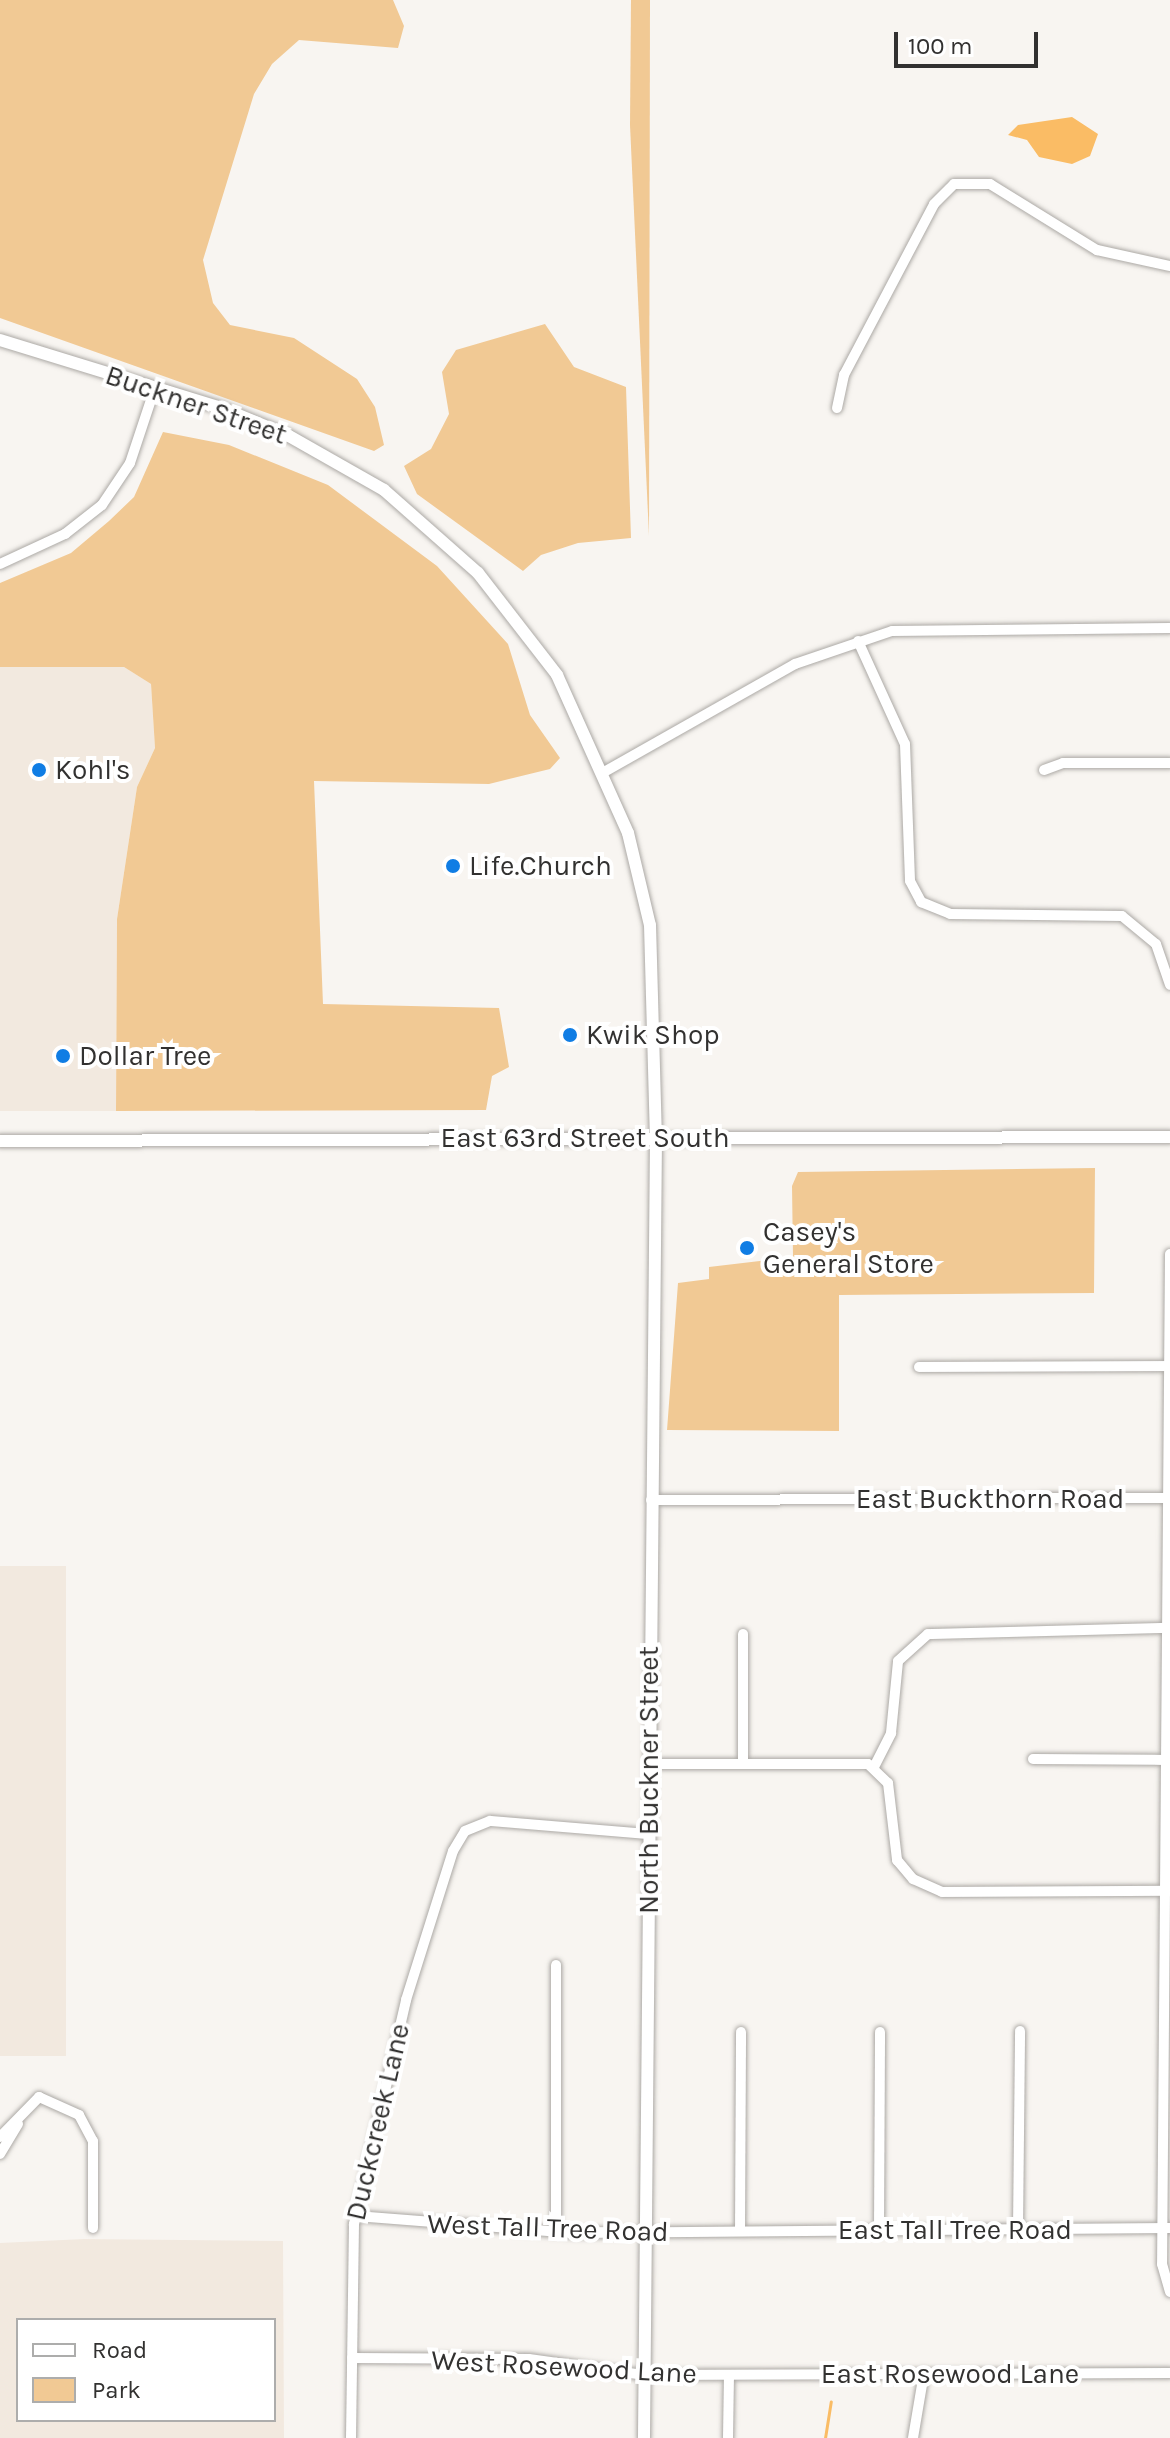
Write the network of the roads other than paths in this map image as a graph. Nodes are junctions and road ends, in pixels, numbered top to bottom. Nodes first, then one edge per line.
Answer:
1 (1170, 266) edge
2 (0, 340) edge
3 (155, 388) junction
4 (837, 408) dead end
5 (0, 564) edge
6 (1170, 628) edge
7 (858, 641) junction
8 (1170, 763) edge
9 (1044, 770) dead end
10 (606, 771) junction
11 (1170, 985) edge
12 (655, 1122) joint
13 (1170, 1137) edge
14 (656, 1138) junction
15 (0, 1141) edge
16 (1170, 1254) edge
17 (1168, 1366) edge
18 (919, 1367) dead end
19 (1165, 1498) junction
20 (651, 1500) junction
21 (1165, 1628) junction
22 (743, 1634) dead end
23 (1033, 1759) dead end
24 (1164, 1760) junction
25 (743, 1763) junction
26 (649, 1764) junction
27 (874, 1767) junction
28 (648, 1834) junction
29 (1167, 1891) edge
30 (556, 1965) dead end
31 (1020, 2031) dead end
32 (741, 2032) dead end
33 (880, 2032) dead end
34 (18, 2124) junction
35 (0, 2137) edge
36 (0, 2154) edge
37 (356, 2216) junction
38 (93, 2228) dead end
39 (1166, 2228) edge
40 (1018, 2229) junction
41 (879, 2230) junction
42 (740, 2231) junction
43 (556, 2232) junction
44 (646, 2232) junction
45 (1170, 2292) edge
46 (352, 2358) junction
47 (924, 2373) junction
48 (1170, 2373) edge
49 (645, 2375) junction
50 (729, 2375) junction
51 (351, 2438) edge
52 (644, 2438) edge
53 (728, 2438) edge
54 (913, 2438) edge

1 - 4 street
2 - 3 main road, Buckner Street
3 - 5 street
3 - 10 main road, Buckner Street
6 - 7 street
7 - 10 street
7 - 11 street
8 - 9 street
10 - 12 main road, Buckner Street
12 - 14 main road, North Buckner Street
13 - 14 main road, East 63rd Street South
14 - 15 main road, East 63rd Street South
14 - 20 main road, North Buckner Street
16 - 17 street
17 - 18 street
17 - 19 street
19 - 20 street, East Buckthorn Road
19 - 21 street
20 - 26 main road, North Buckner Street
21 - 24 street
21 - 27 street
22 - 25 street
23 - 24 street
24 - 29 street
25 - 26 street
25 - 27 street
26 - 28 main road, North Buckner Street
27 - 29 street
28 - 37 street, Duckcreek Lane
28 - 44 main road, North Buckner Street
29 - 39 street
30 - 43 street
31 - 40 street
32 - 42 street
33 - 41 street
34 - 35 street
34 - 36 street
34 - 38 street
37 - 43 street, West Tall Tree Road
37 - 46 street, Duckcreek Lane
39 - 40 street, East Tall Tree Road
39 - 45 street
40 - 41 street, East Tall Tree Road
41 - 42 street, East Tall Tree Road
42 - 44 street, West Tall Tree Road
43 - 44 street, West Tall Tree Road
44 - 49 main road, North Buckner Street
46 - 49 street, West Rosewood Lane
46 - 51 street, Duckcreek Lane
47 - 48 street, East Rosewood Lane
47 - 50 street, East Rosewood Lane
47 - 54 street
49 - 50 street, West Rosewood Lane
49 - 52 main road, North Buckner Street
50 - 53 street

